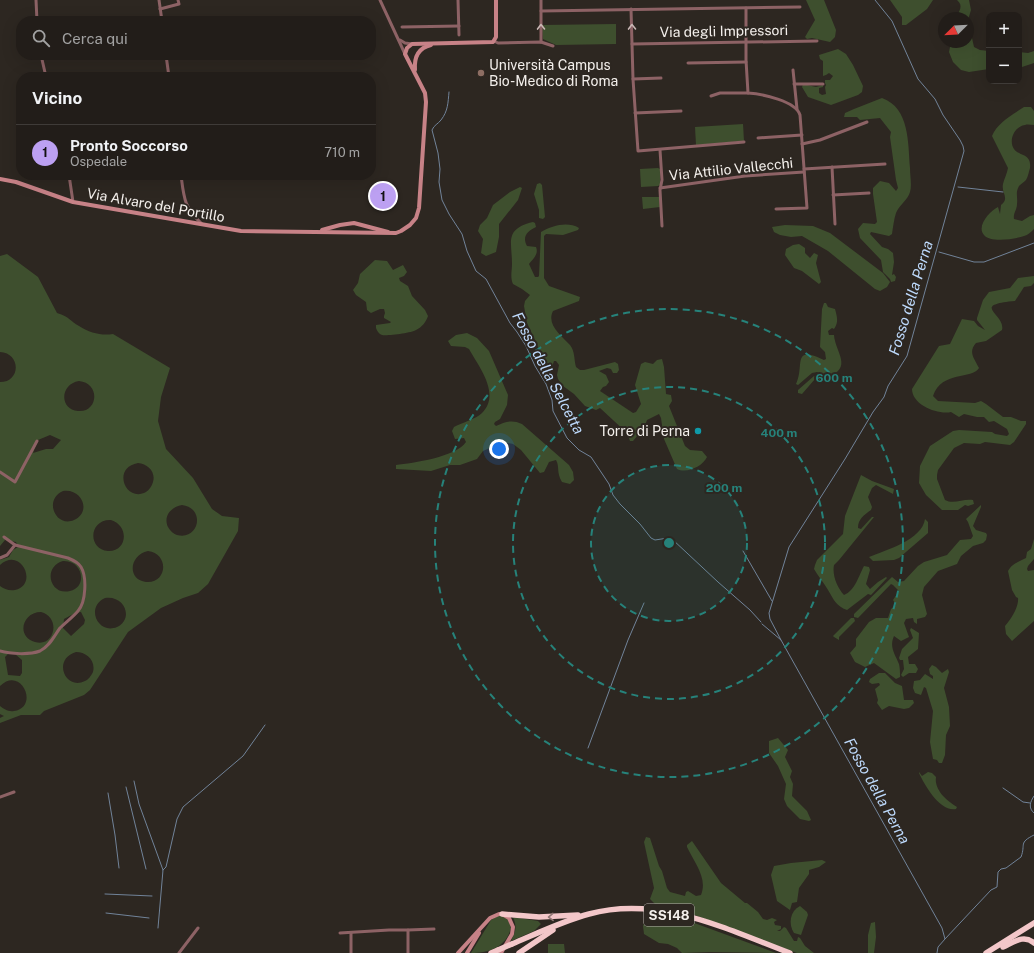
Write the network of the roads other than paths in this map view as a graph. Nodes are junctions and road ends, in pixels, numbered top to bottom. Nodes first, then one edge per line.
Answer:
1 (36, 0) edge
2 (159, 0) edge
3 (178, 0) edge
4 (380, 0) edge
5 (458, 0) edge
6 (496, 0) edge
7 (541, 0) edge
8 (800, 7) dead end
9 (746, 8) junction
10 (160, 9) junction
11 (631, 9) junction
12 (541, 11) junction
13 (38, 16) edge
14 (161, 16) edge
15 (459, 26) junction
16 (402, 27) dead end
17 (459, 35) dead end
18 (398, 37) junction
19 (494, 41) junction
20 (817, 41) dead end
21 (541, 42) junction
22 (745, 42) junction
23 (413, 44) junction
24 (435, 44) junction
25 (632, 44) junction
26 (554, 46) dead end
27 (417, 54) junction
28 (406, 55) junction
29 (42, 60) edge
30 (167, 60) edge
31 (746, 62) junction
32 (688, 63) dead end
33 (793, 70) dead end
34 (45, 72) edge
35 (168, 72) edge
36 (416, 74) junction
37 (661, 78) dead end
38 (633, 79) junction
39 (794, 84) junction
40 (823, 84) dead end
41 (748, 93) junction
42 (711, 96) dead end
43 (797, 109) junction
44 (682, 111) dead end
45 (635, 113) junction
46 (867, 122) dead end
47 (802, 135) junction
48 (758, 138) dead end
49 (744, 142) dead end
50 (802, 144) junction
51 (660, 150) junction
52 (885, 164) dead end
53 (832, 167) junction
54 (804, 171) junction
55 (0, 179) edge
56 (69, 180) edge
57 (182, 180) edge
58 (660, 188) junction
59 (869, 193) dead end
60 (834, 195) junction
61 (74, 202) junction
62 (776, 209) dead end
63 (202, 224) junction
64 (344, 224) junction
65 (364, 224) junction
66 (835, 224) dead end
67 (662, 226) dead end
68 (313, 232) junction
69 (347, 232) junction
70 (359, 233) junction
71 (393, 233) junction
72 (37, 441) dead end
73 (0, 472) edge
74 (4, 537) dead end
75 (15, 545) junction
76 (0, 558) edge
77 (0, 651) edge
78 (14, 792) dead end
79 (0, 797) edge
80 (501, 914) junction
81 (590, 914) junction
82 (1034, 923) edge
83 (484, 926) junction
84 (1034, 926) edge
85 (198, 928) dead end
86 (434, 929) dead end
87 (408, 930) junction
88 (553, 930) junction
89 (340, 933) dead end
90 (350, 933) junction
91 (1034, 943) edge
92 (511, 946) junction
93 (1001, 948) junction
94 (499, 952) edge
95 (179, 953) edge
96 (351, 953) edge
97 (408, 953) edge
98 (458, 953) edge
99 (468, 953) edge
100 (491, 953) edge
101 (519, 953) edge
102 (781, 953) edge
103 (790, 953) edge
104 (986, 953) edge
105 (992, 953) edge

1 - 13 street
2 - 10 street
3 - 10 street
4 - 18 street
5 - 15 street
6 - 19 street
7 - 12 street
8 - 9 street
9 - 11 street
9 - 22 street
10 - 14 street
11 - 12 street
25 -> 11 street
21 -> 12 street
15 - 16 street
15 - 17 street
18 - 23 street
18 - 28 street
19 - 21 street
19 - 24 street
20 - 22 street, Via degli Impressori
21 - 26 street
22 - 25 street, Via degli Impressori
22 - 31 street
23 - 24 street
23 - 27 street
23 - 28 street
24 - 27 street
25 - 38 street
27 - 28 street
27 - 36 street
28 - 36 street
29 - 34 street
30 - 35 street
31 - 32 street
31 - 41 street
33 - 39 street
36 - 71 street
37 - 38 street
38 - 45 street
39 - 40 street
39 - 43 street
41 - 42 street
41 - 43 street
43 - 47 street
44 - 45 street
45 - 51 street
46 - 50 street
47 - 48 street
47 - 50 street
49 - 51 street
50 - 54 street
51 - 58 street
52 - 53 street, Via Attilio Vallecchi
53 - 54 street, Via Attilio Vallecchi
53 - 60 street
54 - 58 street, Via Attilio Vallecchi
54 - 62 street
55 - 61 street, Via Alvaro del Portillo
56 - 61 street
57 - 63 street
58 - 67 street
59 - 60 street
60 - 66 street
61 - 63 street, Via Alvaro del Portillo
63 - 68 street, Via Alvaro del Portillo
64 - 65 street, Via Alvaro del Portillo
64 - 68 street, Via Alvaro del Portillo
64 - 69 street
65 - 70 street
65 - 71 street, Via Alvaro del Portillo
68 - 69 street, Via Alvaro del Portillo
69 - 70 street, Via Alvaro del Portillo
70 - 71 street, Via Alvaro del Portillo
72 - 73 street
74 - 75 street
75 - 76 street
75 - 77 street
78 - 79 street
81 -> 80 highway
80 - 83 street
80 - 94 street
81 - 92 highway, SS148
81 - 103 highway, SS148
82 - 104 highway
83 - 98 street
83 - 99 street
84 - 93 highway
85 - 95 street
86 - 87 street
87 - 90 street
87 - 97 street
88 - 92 highway, SS148
88 - 101 highway
88 - 102 highway, SS148
89 - 90 street
90 - 96 street
91 - 93 highway
92 - 94 highway, SS148, bridge
93 - 105 highway
94 - 100 highway, SS148

